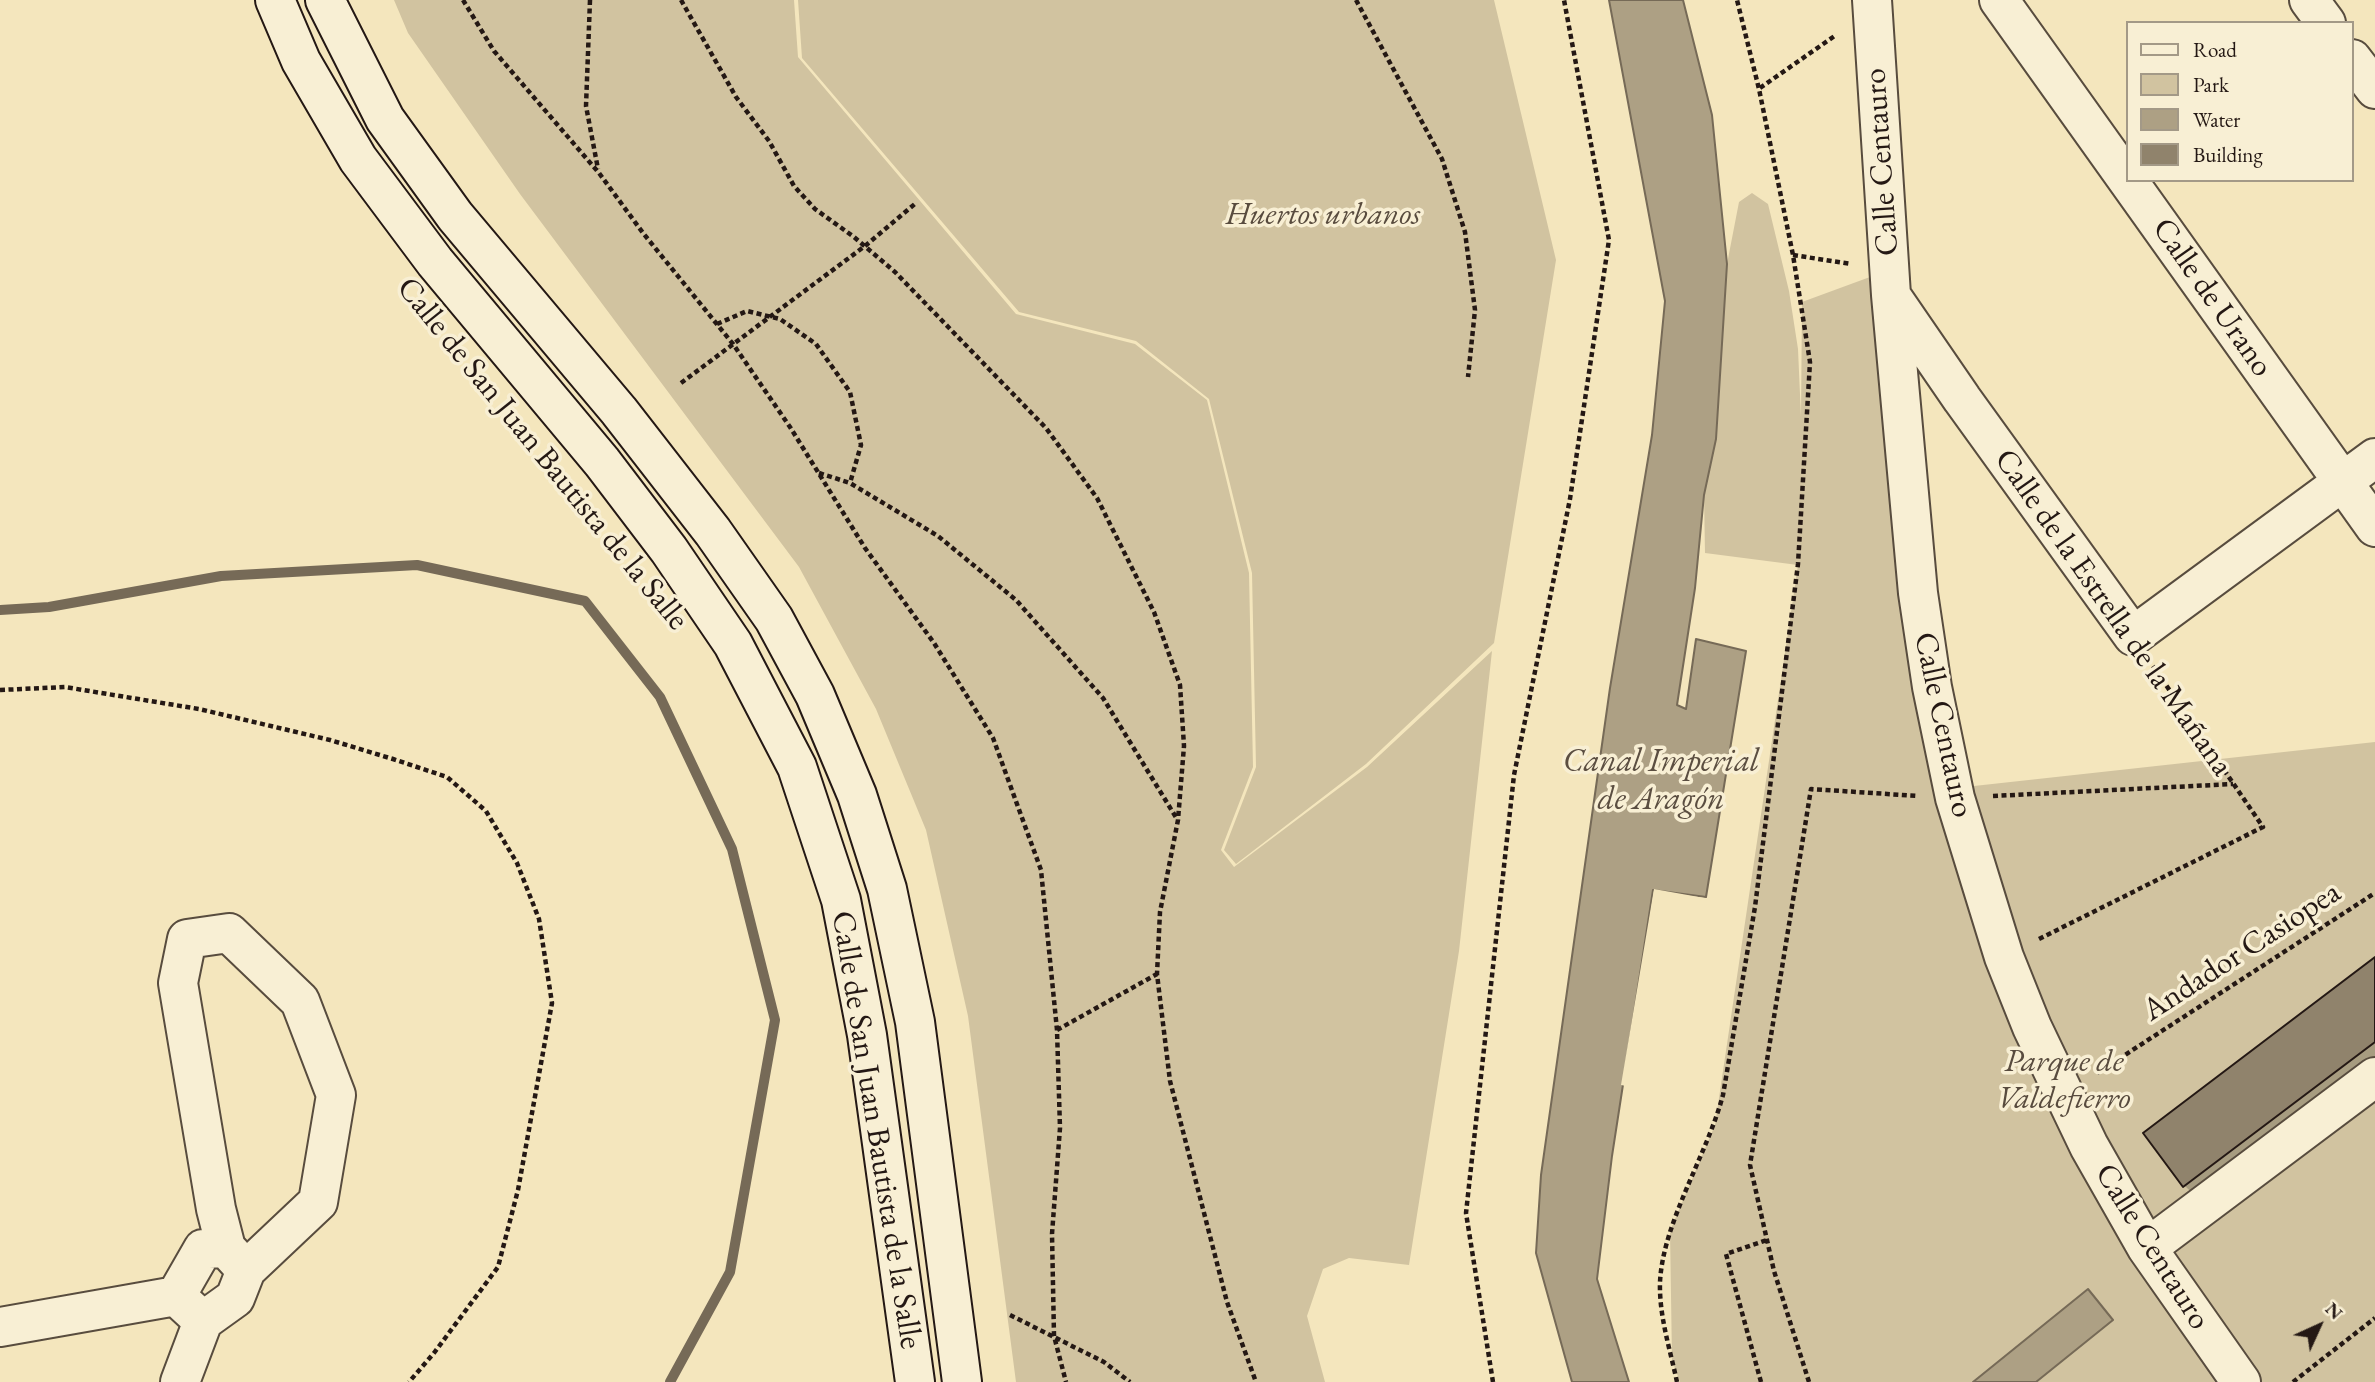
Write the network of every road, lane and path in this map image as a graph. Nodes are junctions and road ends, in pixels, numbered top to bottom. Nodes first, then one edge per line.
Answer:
1 (275, 0) edge
2 (325, 0) edge
3 (463, 0) edge
4 (590, 0) edge
5 (681, 0) edge
6 (1356, 0) edge
7 (1564, 0) edge
8 (1737, 0) edge
9 (1999, 0) edge
10 (2309, 0) edge
11 (1872, 14) edge
12 (2325, 21) edge
13 (2354, 62) edge
14 (1759, 89) junction
15 (2375, 89) edge
16 (599, 173) junction
17 (2126, 178) edge
18 (2129, 182) edge
19 (916, 203) dead end
20 (864, 246) junction
21 (1793, 254) junction
22 (1890, 283) junction
23 (772, 317) junction
24 (718, 324) junction
25 (733, 344) junction
26 (1468, 377) dead end
27 (1899, 379) junction
28 (681, 383) dead end
29 (1962, 399) junction
30 (2375, 458) edge
31 (819, 473) junction
32 (2343, 482) junction
33 (850, 484) junction
34 (2375, 527) edge
35 (2133, 636) junction
36 (0, 690) edge
37 (2233, 785) junction
38 (1955, 798) junction
39 (1178, 820) junction
40 (2375, 892) edge
41 (2004, 957) junction
42 (1157, 974) junction
43 (1057, 1030) junction
44 (2375, 1077) edge
45 (2064, 1095) junction
46 (1767, 1240) junction
47 (2147, 1248) junction
48 (236, 1259) junction
49 (189, 1308) junction
50 (1010, 1315) dead end
51 (2375, 1318) edge
52 (0, 1327) edge
53 (1054, 1336) junction
54 (180, 1382) edge
55 (409, 1382) edge
56 (915, 1382) edge
57 (962, 1382) edge
58 (1066, 1382) edge
59 (1130, 1382) edge
60 (1256, 1382) edge
61 (1493, 1382) edge
62 (1677, 1382) edge
63 (1760, 1382) edge
64 (1809, 1382) edge
65 (2241, 1382) edge
66 (2294, 1382) edge

1 - 56 street, Calle de San Juan Bautista de la Salle
2 - 57 street, Calle de San Juan Bautista de la Salle
3 - 16 path
4 - 16 path
5 - 20 path
6 - 26 path
7 - 61 path
8 - 14 path
9 - 17 street, Calle de Urano
10 - 12 street
11 - 14 path
11 - 22 street, Calle Centauro
13 - 15 street
14 - 21 path
16 - 24 path
18 - 32 street, Calle de Urano
19 - 20 path
20 - 23 path
20 - 39 path
21 - 22 path
21 - 62 path
22 - 27 street, Calle Centauro
22 - 29 street, Calle de la Estrella de la Mañana
23 - 24 path
23 - 25 path
23 - 33 path
24 - 25 path
25 - 28 path
25 - 31 path
27 - 29 street, Calle de la Estrella de la Mañana
27 - 38 street, Calle Centauro
29 - 35 street, Calle de la Estrella de la Mañana
30 - 32 street
31 - 33 path
31 - 43 path
32 - 34 street, Calle de Urano
32 - 35 street
33 - 39 path
35 - 37 path, Calle de la Estrella de la Mañana
36 - 55 path
37 - 38 path
37 - 41 path, Calle de la Estrella de la Mañana
38 - 41 street, Calle Centauro
38 - 46 path
39 - 42 path
40 - 45 path, Andador Casiopea
41 - 45 street, Calle Centauro
42 - 43 path
42 - 60 path
43 - 53 path
44 - 47 street
45 - 47 street, Calle Centauro
46 - 63 path
46 - 64 path
47 - 65 street, Calle Centauro
48 - 48 street
48 - 49 street
48 - 49 street
49 - 52 street
49 - 54 street
50 - 53 path
51 - 66 path
53 - 58 path
53 - 59 path

